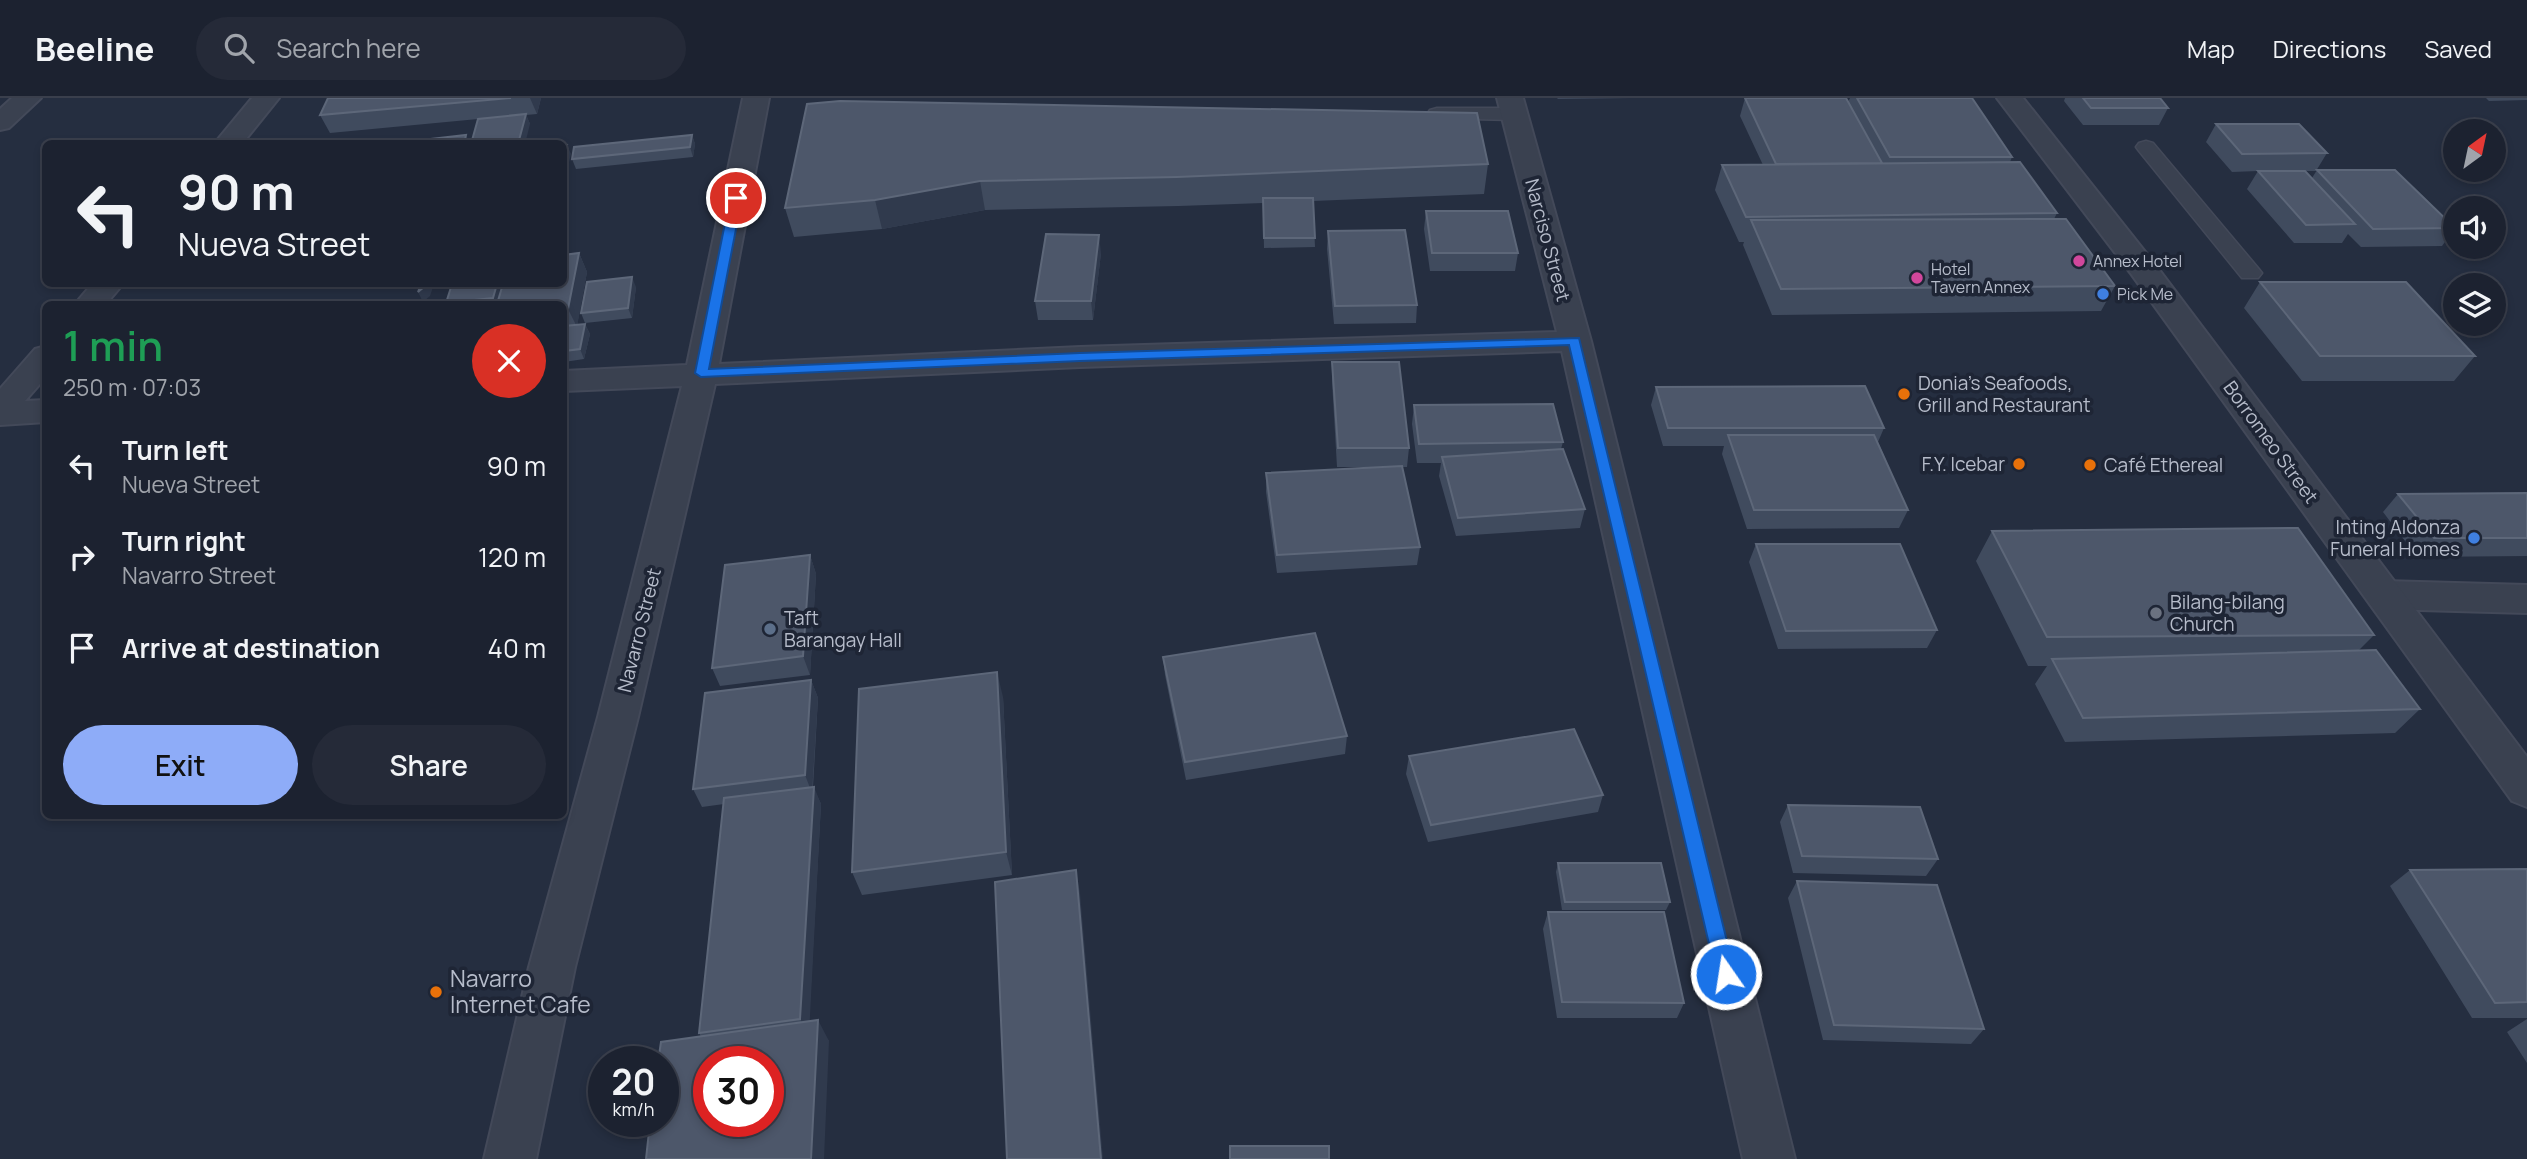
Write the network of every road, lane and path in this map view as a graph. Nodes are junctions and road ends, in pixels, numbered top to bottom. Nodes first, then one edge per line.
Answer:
1 (28, 98) edge
2 (266, 98) edge
3 (756, 98) edge
4 (2010, 98) edge
5 (1512, 106) edge
6 (1418, 113) edge
7 (0, 122) edge
8 (230, 140) edge
9 (2146, 147) dead end
10 (2250, 273) dead end
11 (105, 287) edge
12 (93, 301) edge
13 (1575, 341) junction
14 (42, 361) edge
15 (701, 373) junction
16 (567, 381) edge
17 (42, 411) edge
18 (0, 412) edge
19 (2384, 595) junction
20 (2527, 599) edge
21 (2527, 789) edge
22 (510, 1159) edge
23 (1769, 1159) edge

1 - 7 street
2 - 8 street
3 - 15 street, Navarro Street
4 - 19 street, Borromeo Street
5 - 6 lane
5 - 13 street, Narciso Street
9 - 10 lane
11 - 12 street
13 - 15 street
13 - 23 street, Narciso Street
14 - 18 street
15 - 16 street
15 - 22 street, Navarro Street
17 - 18 street
19 - 20 street
19 - 21 street, Borromeo Street

